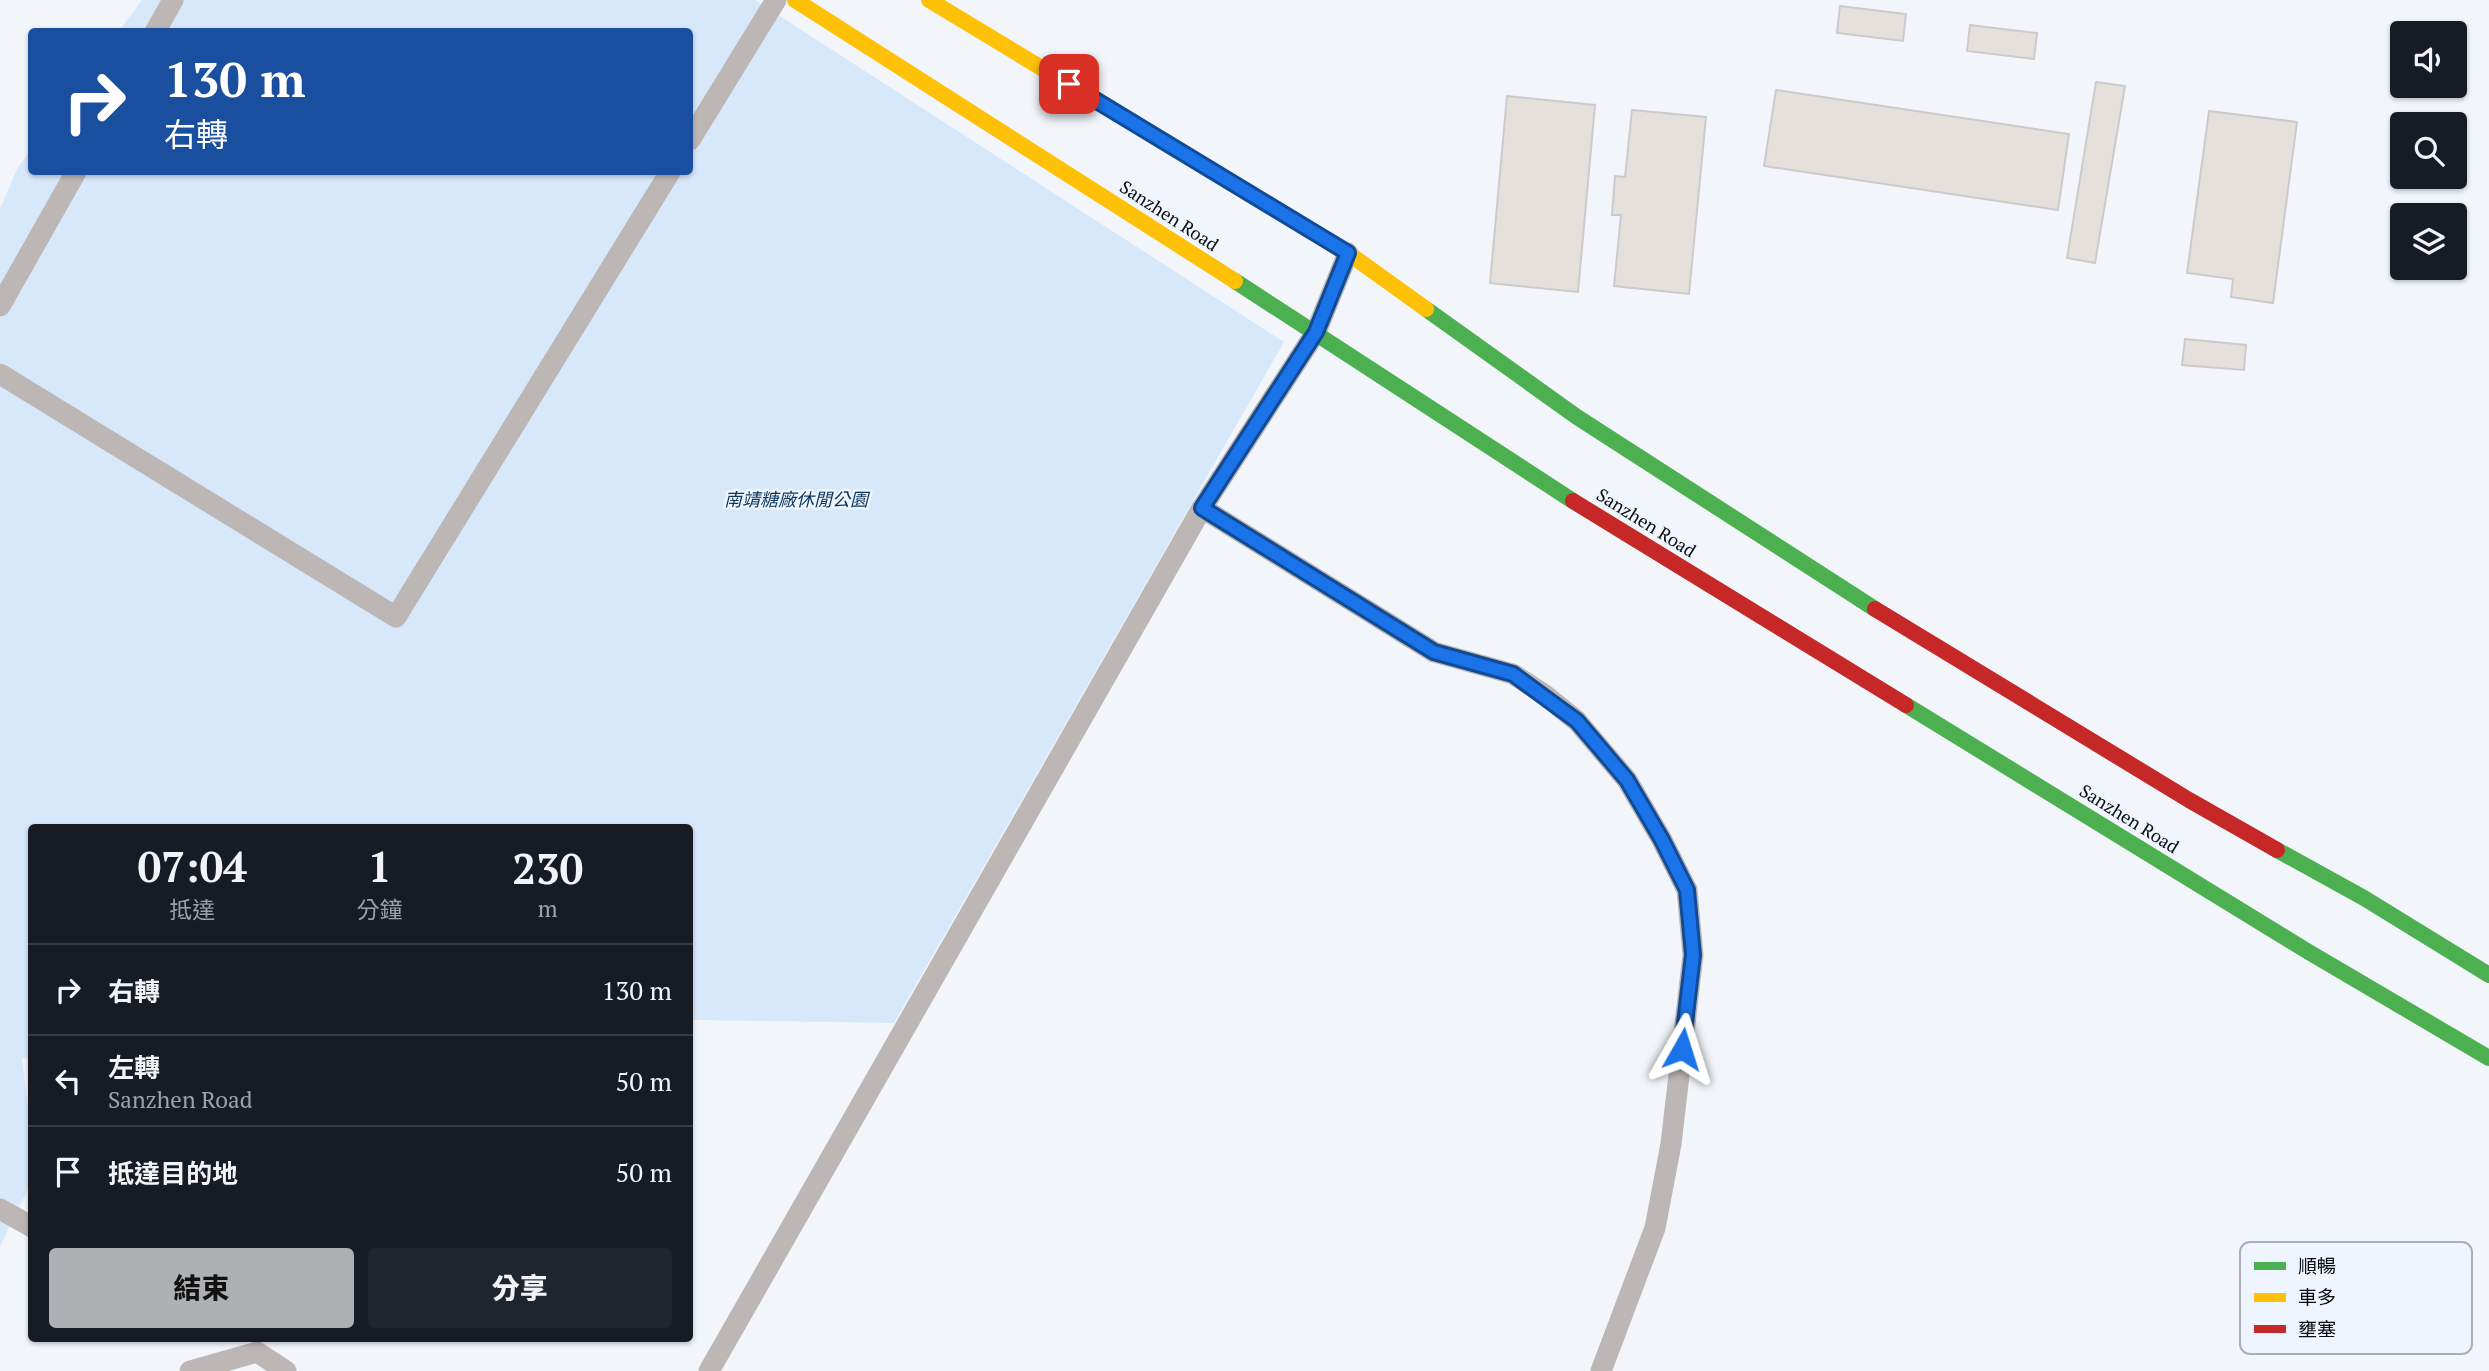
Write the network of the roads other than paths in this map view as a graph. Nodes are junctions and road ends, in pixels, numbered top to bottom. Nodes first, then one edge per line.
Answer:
1 (173, 0) edge
2 (776, 0) edge
3 (795, 0) edge
4 (929, 0) edge
5 (157, 28) edge
6 (693, 135) edge
7 (74, 175) edge
8 (668, 175) edge
9 (1348, 253) junction
10 (0, 306) edge
11 (1316, 332) junction
12 (0, 374) edge
13 (1202, 508) junction
14 (2489, 975) edge
15 (2489, 1058) edge
16 (0, 1209) edge
17 (28, 1225) edge
18 (190, 1371) edge
19 (286, 1371) edge
20 (709, 1371) edge
21 (1601, 1371) edge

1 - 5 lane
2 - 6 lane
3 - 11 main road, Sanzhen Road
4 - 9 main road
7 - 10 lane
8 - 12 lane
9 - 11 lane
9 - 14 main road
11 - 13 lane
11 - 15 main road, Sanzhen Road
13 - 20 lane
13 - 21 lane
16 - 17 lane
18 - 19 lane

